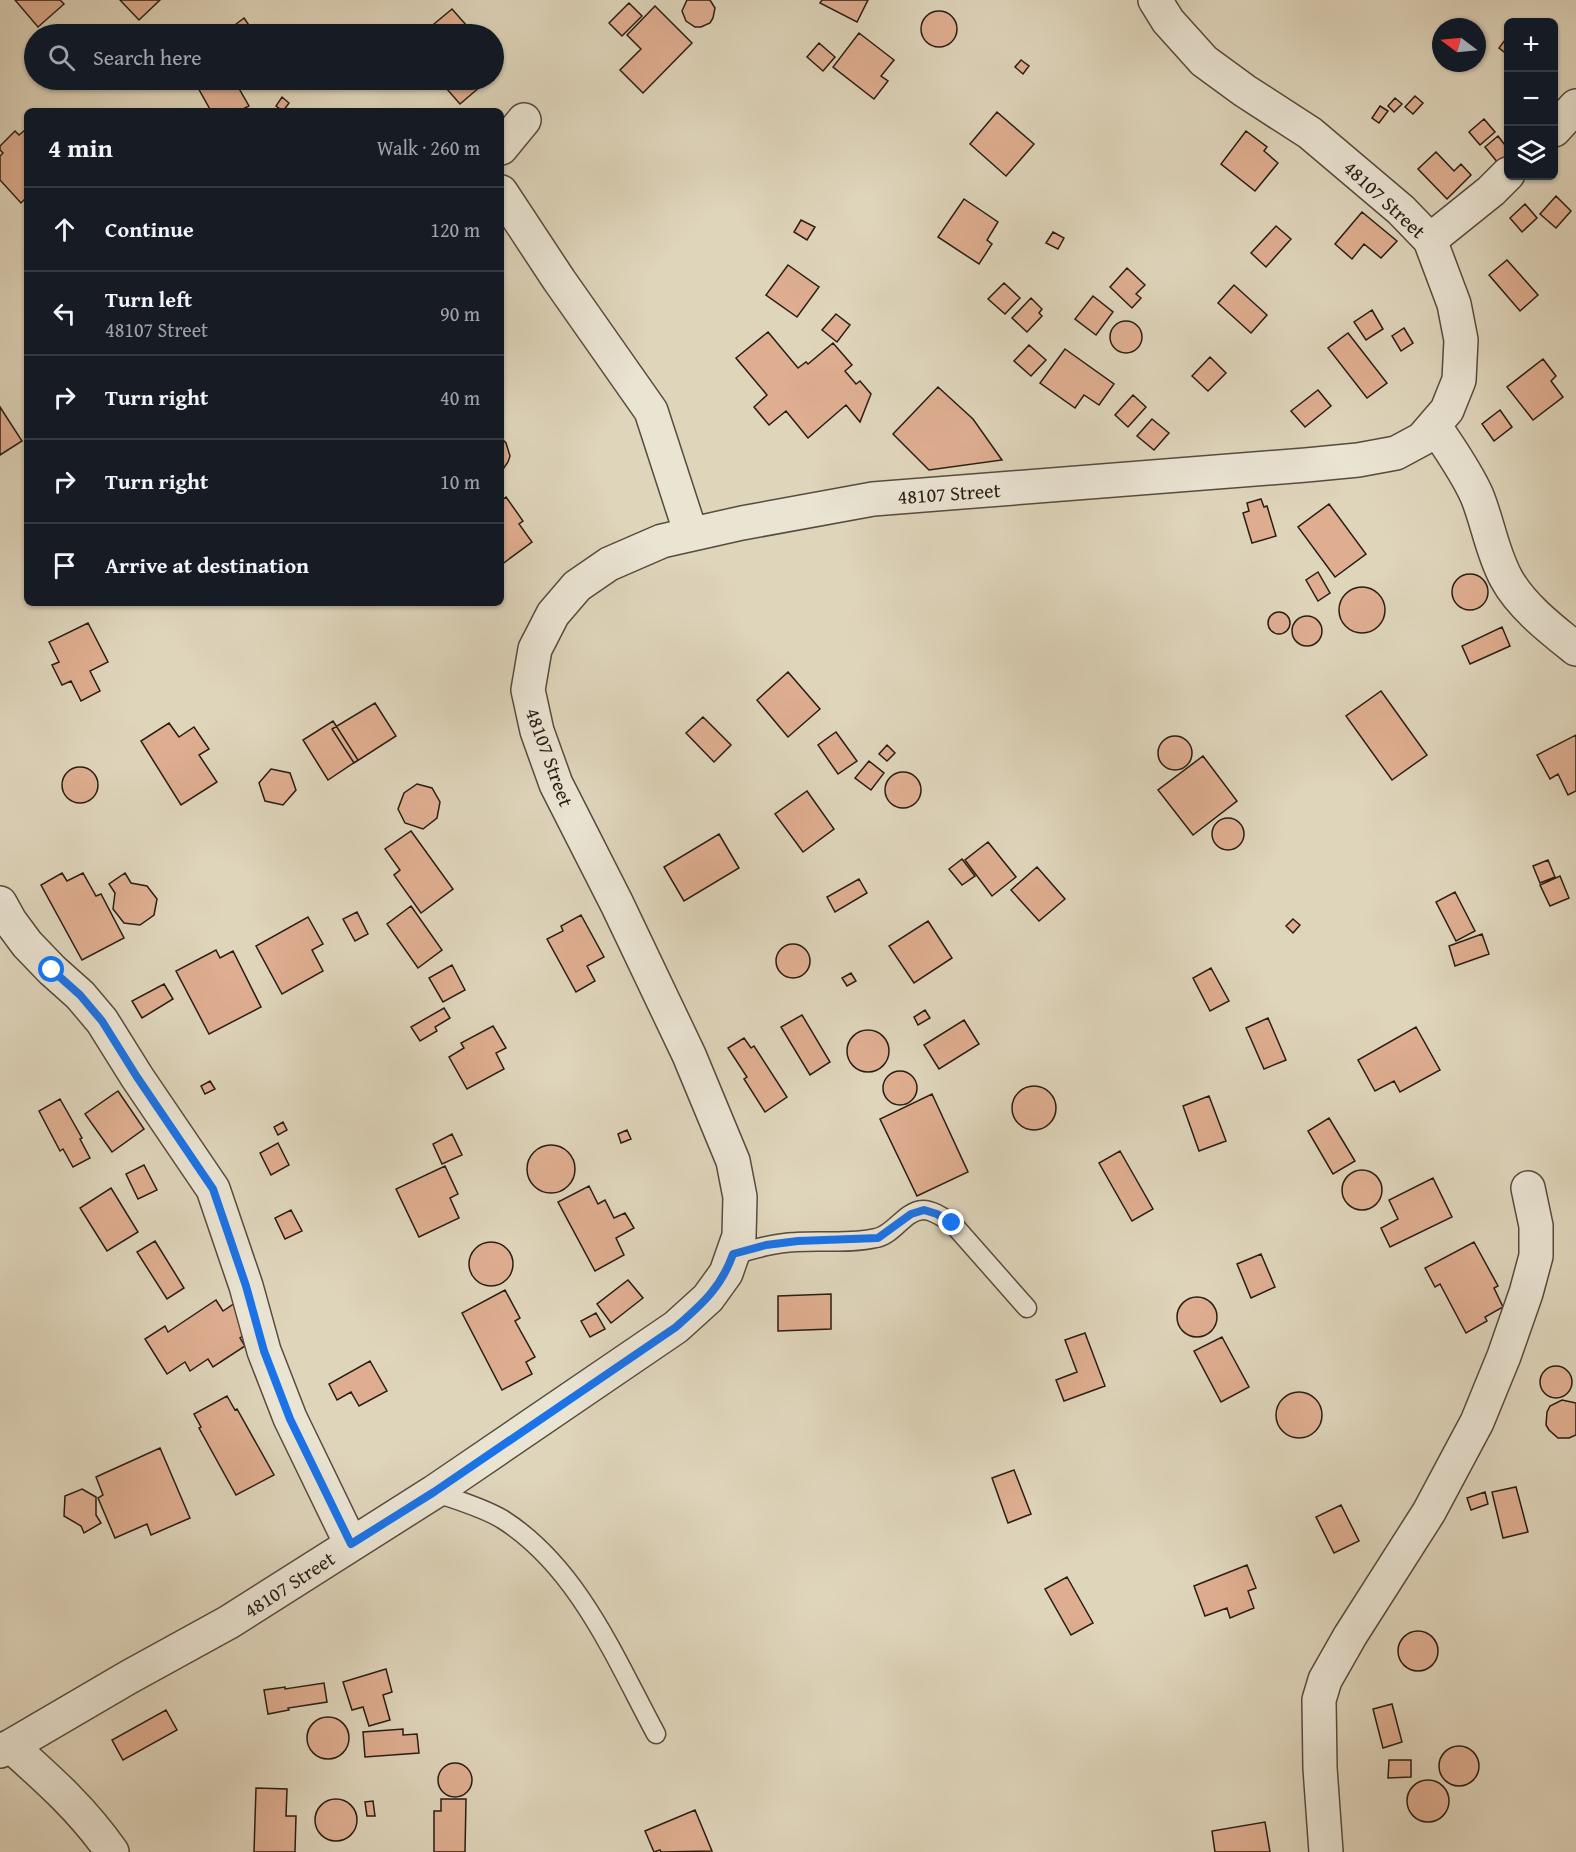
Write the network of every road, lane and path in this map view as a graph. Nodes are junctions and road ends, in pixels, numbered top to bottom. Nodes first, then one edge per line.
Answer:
1 (1155, 0) edge
2 (1576, 106) edge
3 (524, 120) dead end
4 (1558, 126) edge
5 (504, 144) edge
6 (1504, 179) edge
7 (504, 197) edge
8 (1430, 240) junction
9 (1434, 425) junction
10 (691, 534) junction
11 (1576, 649) edge
12 (0, 903) edge
13 (1528, 1188) dead end
14 (733, 1254) junction
15 (1027, 1308) dead end
16 (434, 1492) junction
17 (351, 1544) junction
18 (656, 1734) dead end
19 (6, 1748) edge
20 (112, 1852) edge
21 (1326, 1852) edge

1 - 8 street, 48107 Street
2 - 4 street
3 - 5 street
6 - 8 street
7 - 10 street
8 - 9 street, 48107 Street
9 - 10 street, 48107 Street
9 - 11 street
10 - 14 street, 48107 Street
12 - 17 street
13 - 21 street
14 - 15 lane
14 - 16 street, 48107 Street
16 - 17 street, 48107 Street
16 - 18 lane
17 - 19 street, 48107 Street
19 - 20 street

